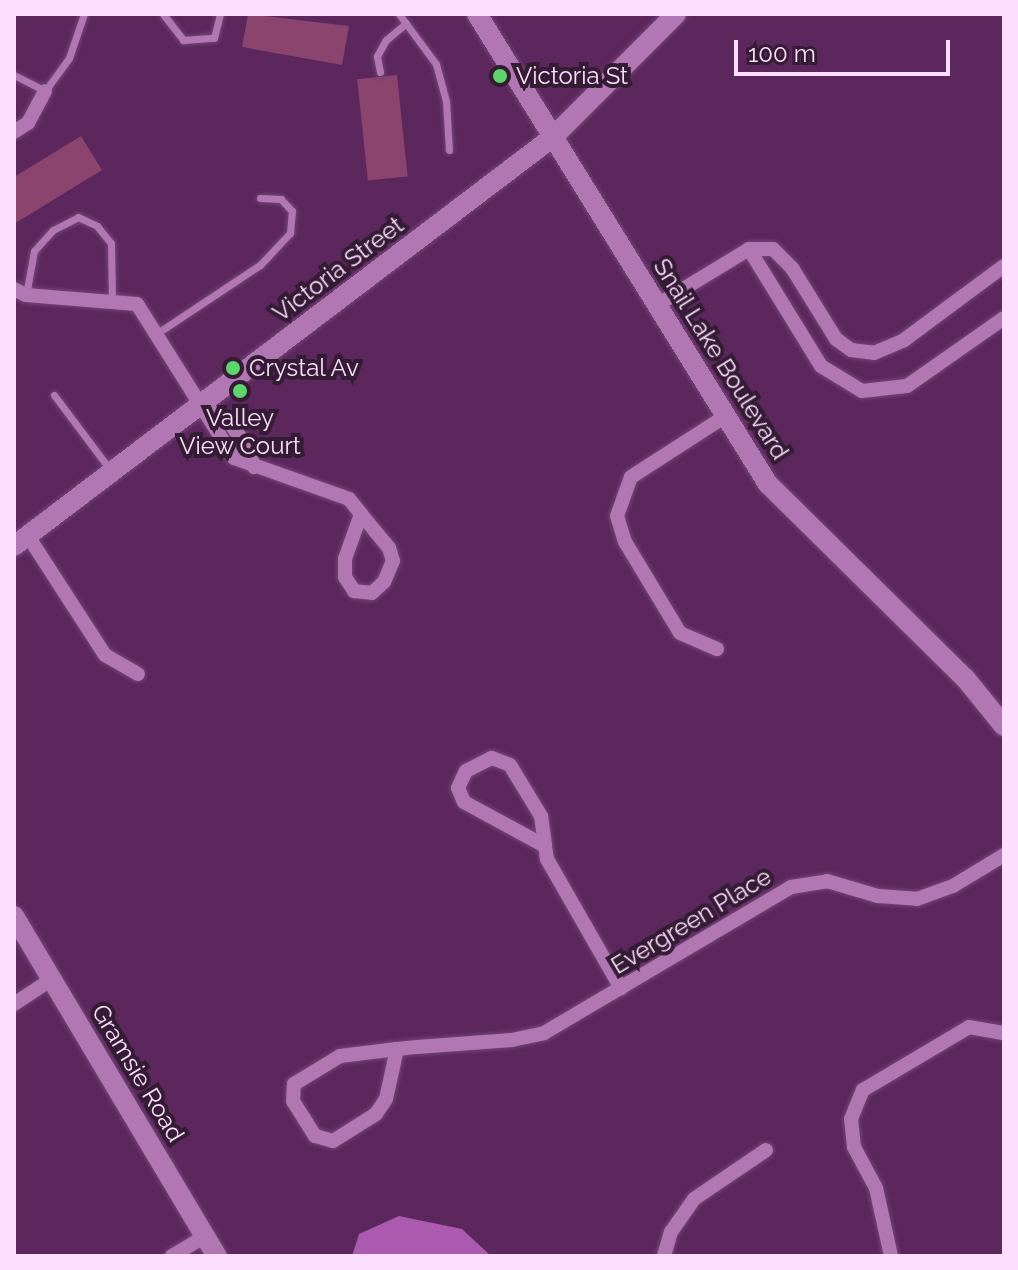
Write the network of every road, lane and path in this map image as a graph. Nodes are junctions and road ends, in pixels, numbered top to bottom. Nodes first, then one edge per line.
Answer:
1 (84, 14) edge
2 (163, 14) edge
3 (220, 14) edge
4 (399, 14) edge
5 (477, 14) edge
6 (676, 14) edge
7 (406, 23) junction
8 (380, 72) dead end
9 (14, 75) edge
10 (45, 91) junction
11 (14, 132) edge
12 (553, 137) junction
13 (449, 150) dead end
14 (260, 198) dead end
15 (749, 249) junction
16 (1004, 266) edge
17 (20, 292) edge
18 (112, 300) junction
19 (657, 305) junction
20 (1004, 318) edge
21 (159, 332) junction
22 (54, 395) dead end
23 (201, 406) junction
24 (724, 417) junction
25 (112, 473) junction
26 (361, 514) junction
27 (21, 541) edge
28 (717, 649) dead end
29 (138, 674) dead end
30 (1000, 712) edge
31 (545, 846) junction
32 (1004, 855) edge
33 (14, 916) edge
34 (52, 979) junction
35 (621, 988) junction
36 (14, 1004) edge
37 (1004, 1033) edge
38 (397, 1049) junction
39 (766, 1150) dead end
40 (205, 1236) junction
41 (172, 1256) edge
42 (217, 1256) edge
43 (664, 1256) edge
44 (891, 1256) edge

1 - 10 lane
2 - 3 lane
4 - 7 lane
5 - 12 street, Snail Lake Boulevard
6 - 12 street, Victoria Street
7 - 8 lane
7 - 13 lane
9 - 10 lane
10 - 11 street
12 - 19 street, Snail Lake Boulevard
12 - 23 street, Victoria Street
14 - 21 lane
15 - 16 street
15 - 19 street
15 - 20 street
17 - 18 street
17 - 18 lane
18 - 21 street
19 - 24 street, Snail Lake Boulevard
21 - 23 street
22 - 25 lane
23 - 25 street, Victoria Street
23 - 26 street
24 - 28 street
24 - 30 street, Snail Lake Boulevard
25 - 27 street, Victoria Street
26 - 26 street
27 - 29 street
31 - 31 street
31 - 35 street
32 - 35 street, Evergreen Place
33 - 34 street, Gramsie Road
34 - 36 street
34 - 40 street, Gramsie Road
35 - 38 street, Evergreen Place
37 - 44 street
38 - 38 street, Evergreen Place
39 - 43 street
40 - 41 street
40 - 42 street, Gramsie Road

